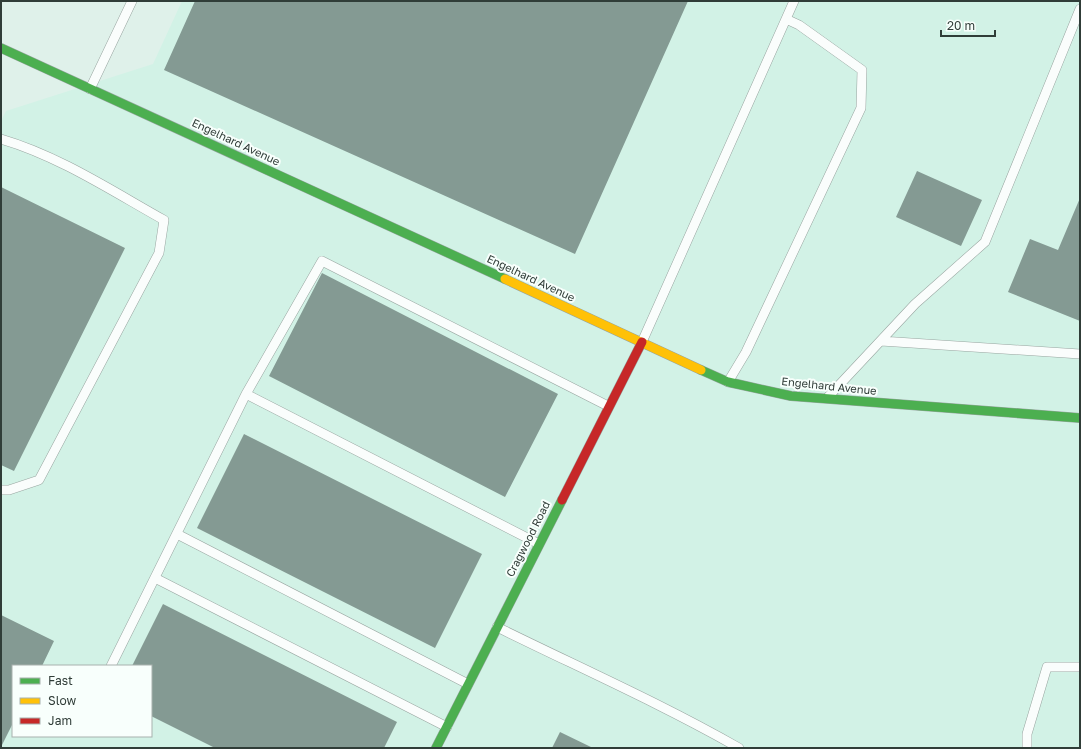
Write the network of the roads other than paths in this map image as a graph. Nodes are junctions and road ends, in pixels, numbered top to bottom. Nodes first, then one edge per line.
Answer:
1 (132, 1) edge
2 (794, 1) edge
3 (1080, 9) edge
4 (786, 19) junction
5 (1, 48) edge
6 (90, 89) junction
7 (1, 139) edge
8 (881, 341) junction
9 (642, 342) junction
10 (1080, 354) edge
11 (728, 382) junction
12 (246, 394) junction
13 (827, 398) junction
14 (608, 406) junction
15 (1080, 418) edge
16 (1, 490) edge
17 (177, 534) junction
18 (539, 544) junction
19 (155, 578) junction
20 (497, 627) junction
21 (112, 665) edge
22 (1080, 667) edge
23 (468, 684) junction
24 (446, 727) junction
25 (436, 748) edge
26 (739, 748) edge
27 (1027, 748) edge

1 - 6 lane
2 - 4 lane
3 - 8 lane
4 - 9 lane
4 - 11 lane
5 - 6 street, Engelhard Avenue
6 - 9 street, Engelhard Avenue
7 - 16 lane
8 - 10 lane
8 - 13 lane
9 - 11 street, Engelhard Avenue
9 - 14 street, Cragwood Road
11 - 13 street, Engelhard Avenue
12 - 14 lane
12 - 17 lane
12 - 18 lane
13 - 15 street, Engelhard Avenue
14 - 18 street, Cragwood Road
17 - 19 lane
17 - 23 lane
18 - 20 street, Cragwood Road
19 - 21 lane
19 - 24 lane
20 - 23 street, Cragwood Road
20 - 26 lane
22 - 27 lane
23 - 24 street, Cragwood Road
24 - 25 street, Cragwood Road

